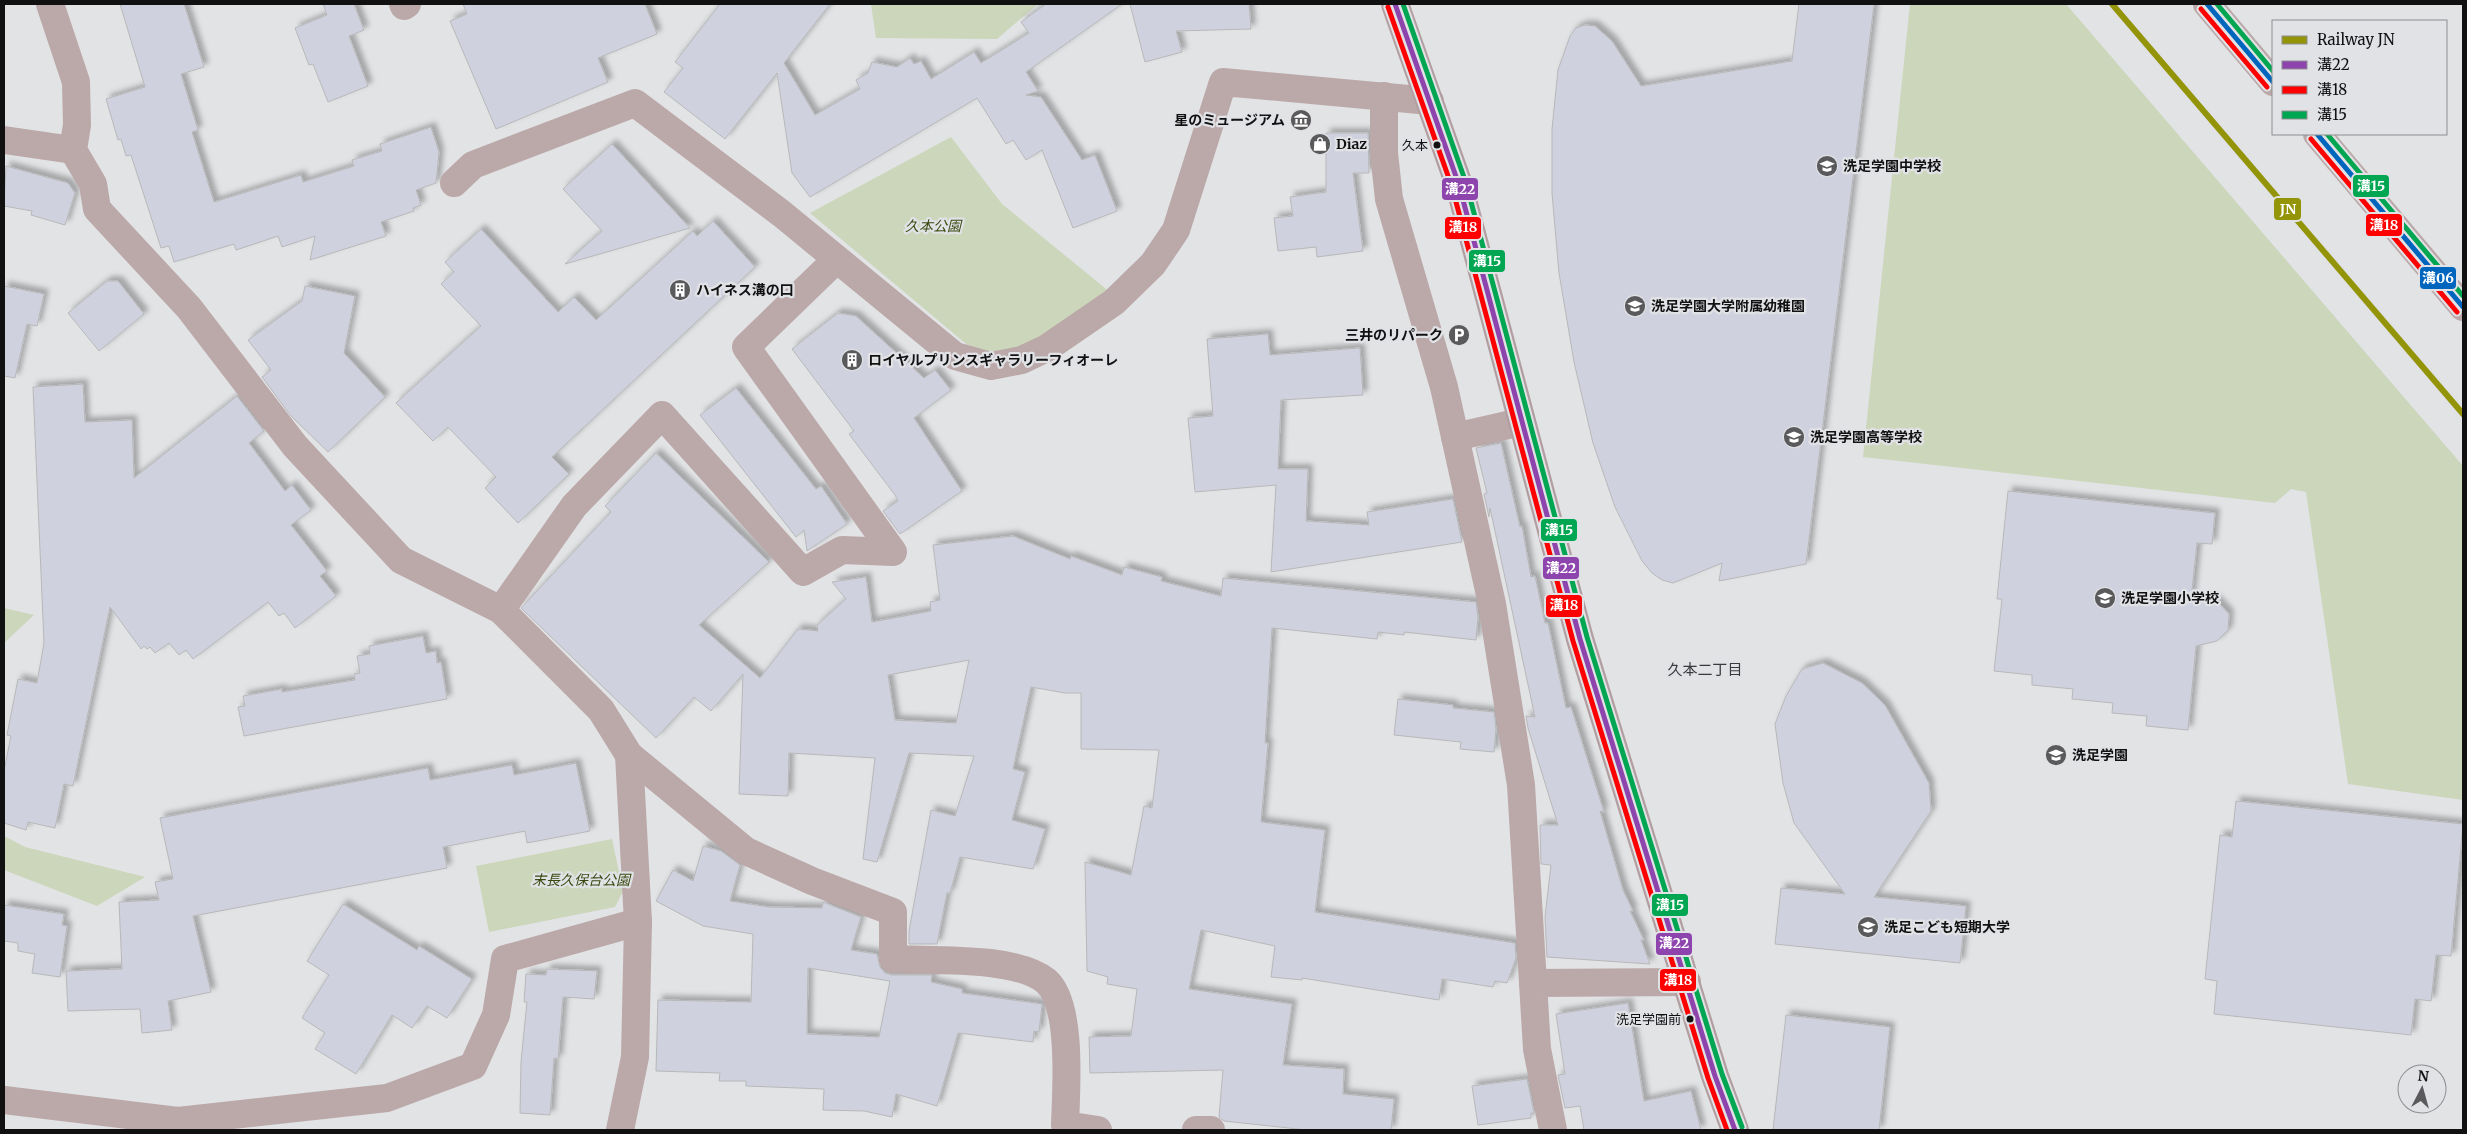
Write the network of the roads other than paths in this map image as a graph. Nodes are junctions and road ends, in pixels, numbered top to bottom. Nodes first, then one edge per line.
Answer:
1 (50, 4) edge
2 (403, 4) edge
3 (407, 4) edge
4 (1395, 4) edge
5 (2207, 4) edge
6 (2272, 81) edge
7 (1384, 96) junction
8 (1430, 101) junction
9 (2318, 135) edge
10 (4, 140) edge
11 (73, 150) junction
12 (454, 183) dead end
13 (836, 260) junction
14 (2463, 307) edge
15 (1521, 422) junction
16 (1455, 436) junction
17 (501, 610) junction
18 (629, 755) junction
19 (638, 922) junction
20 (1687, 982) junction
21 (1533, 983) junction
22 (4, 1100) edge
23 (178, 1126) edge
24 (620, 1130) edge
25 (1098, 1130) edge
26 (1196, 1130) edge
27 (1211, 1130) edge
28 (1553, 1130) edge
29 (1735, 1130) edge

1 - 11 street
2 - 3 street
4 - 8 main road
5 - 6 street
7 - 8 street
7 - 13 street
7 - 16 street
8 - 15 main road
9 - 14 street
10 - 11 street
11 - 17 street
12 - 13 street
13 - 17 street
15 - 16 street
15 - 20 main road
16 - 21 street
17 - 18 street
18 - 19 street
18 - 25 street
19 - 23 street
19 - 24 street
20 - 21 street
20 - 29 main road
21 - 28 street
22 - 23 street
26 - 27 street

